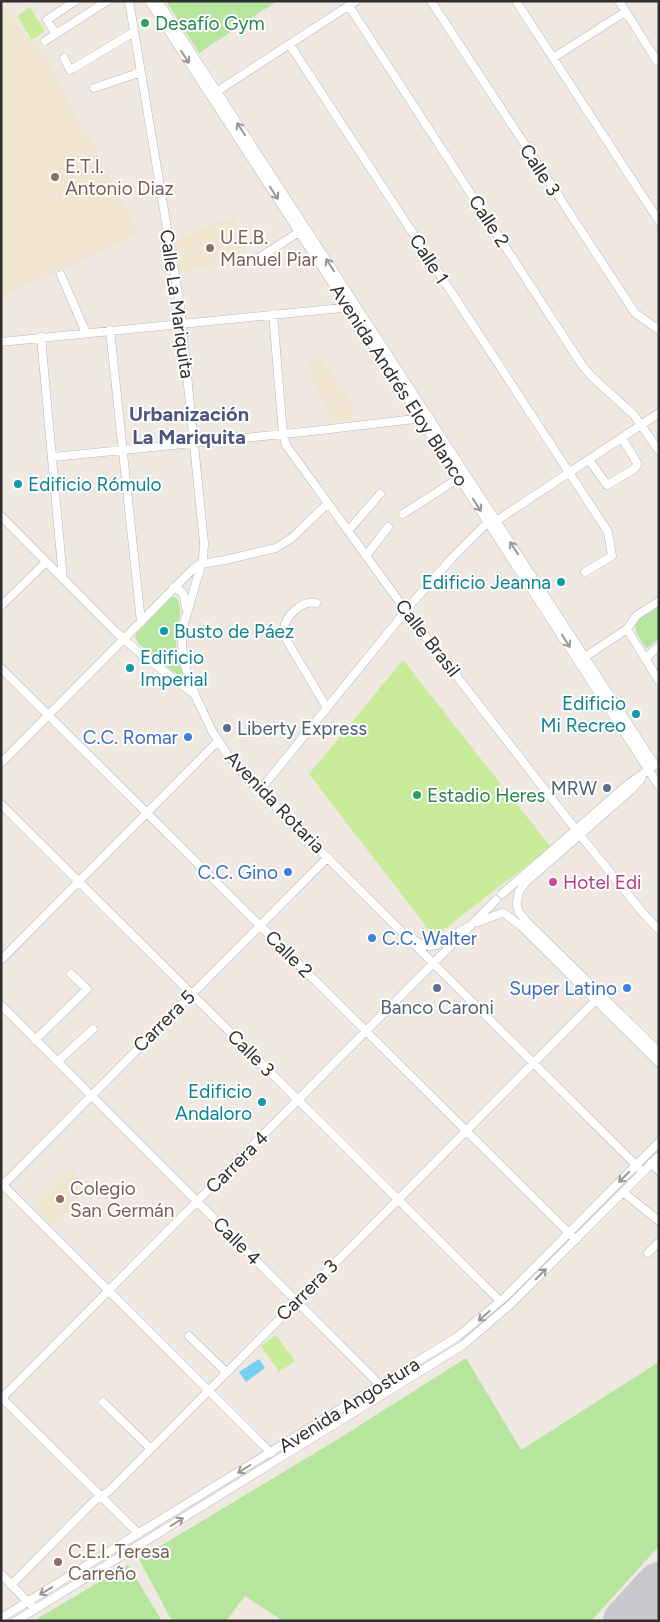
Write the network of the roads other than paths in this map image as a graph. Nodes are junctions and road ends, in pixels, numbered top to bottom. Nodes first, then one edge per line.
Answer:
1 (75, 1) edge
2 (107, 1) edge
3 (129, 1) edge
4 (149, 1) edge
5 (158, 1) edge
6 (356, 1) edge
7 (430, 1) edge
8 (516, 1) edge
9 (618, 1) edge
10 (94, 5) edge
11 (349, 6) junction
12 (626, 12) junction
13 (134, 32) junction
14 (56, 34) junction
15 (45, 41) dead end
16 (290, 45) junction
17 (64, 58) dead end
18 (553, 58) junction
19 (657, 61) dead end
20 (141, 72) junction
21 (94, 88) dead end
22 (214, 94) junction
23 (659, 221) edge
24 (299, 232) junction
25 (257, 259) dead end
26 (61, 275) dead end
27 (357, 306) junction
28 (348, 307) junction
29 (273, 314) junction
30 (182, 323) junction
31 (110, 330) junction
32 (659, 330) edge
33 (86, 333) junction
34 (40, 338) junction
35 (1, 342) edge
36 (659, 413) edge
37 (429, 417) junction
38 (420, 418) junction
39 (642, 424) junction
40 (282, 434) junction
41 (622, 438) junction
42 (194, 443) junction
43 (124, 450) junction
44 (659, 451) edge
45 (52, 457) junction
46 (589, 460) junction
47 (568, 473) junction
48 (459, 478) junction
49 (380, 494) dead end
50 (328, 503) junction
51 (403, 514) dead end
52 (1, 516) edge
53 (492, 521) junction
54 (388, 527) dead end
55 (348, 531) junction
56 (366, 556) junction
57 (46, 562) junction
58 (201, 564) junction
59 (585, 572) dead end
60 (63, 579) junction
61 (173, 588) junction
62 (659, 601) edge
63 (316, 603) dead end
64 (4, 604) dead end
65 (406, 611) junction
66 (186, 613) junction
67 (141, 622) junction
68 (627, 629) junction
69 (124, 640) junction
70 (659, 646) edge
71 (585, 657) junction
72 (645, 659) junction
73 (3, 672) edge
74 (659, 682) edge
75 (195, 695) junction
76 (327, 708) junction
77 (48, 715) junction
78 (218, 742) junction
79 (1, 762) edge
80 (654, 766) edge
81 (659, 786) edge
82 (260, 790) junction
83 (1, 804) edge
84 (147, 813) junction
85 (578, 832) junction
86 (328, 857) junction
87 (79, 881) junction
88 (499, 897) junction
89 (517, 903) junction
90 (503, 914) junction
91 (260, 925) junction
92 (472, 925) junction
93 (659, 930) edge
94 (407, 936) junction
95 (1, 960) edge
96 (434, 963) junction
97 (71, 974) dead end
98 (192, 994) junction
99 (598, 998) junction
100 (1, 1005) edge
101 (93, 1029) dead end
102 (366, 1032) junction
103 (36, 1040) junction
104 (659, 1052) edge
105 (58, 1062) junction
106 (659, 1062) edge
107 (534, 1063) junction
108 (91, 1095) junction
109 (298, 1100) junction
110 (466, 1131) junction
111 (659, 1142) edge
112 (659, 1156) edge
113 (651, 1163) junction
114 (636, 1165) junction
115 (659, 1171) edge
116 (643, 1172) junction
117 (2, 1185) edge
118 (622, 1192) junction
119 (398, 1199) junction
120 (198, 1202) junction
121 (659, 1221) edge
122 (569, 1233) junction
123 (576, 1240) junction
124 (659, 1242) edge
125 (648, 1253) dead end
126 (109, 1291) junction
127 (296, 1301) junction
128 (500, 1301) junction
129 (189, 1336) dead end
130 (226, 1372) junction
131 (380, 1386) junction
132 (208, 1390) junction
133 (387, 1393) junction
134 (2, 1398) edge
135 (103, 1402) dead end
136 (150, 1448) junction
137 (271, 1453) junction
138 (100, 1496) junction
139 (139, 1534) junction
140 (1, 1574) edge
141 (11, 1585) junction
142 (28, 1602) junction
143 (35, 1609) junction
144 (1, 1618) edge
145 (16, 1621) edge

1 - 14 street
2 - 10 street
3 - 13 street, Calle La Mariquita
4 -> 22 street, Avenida Andrés Eloy Blanco
5 - 22 street, Avenida Andrés Eloy Blanco
6 - 11 street
7 - 32 street, Calle 3
8 - 18 street
9 - 12 street
10 - 14 street
11 - 16 street
11 - 39 street, Calle 2
12 - 18 street
12 - 19 street
13 - 17 street
13 - 20 street, Calle La Mariquita
14 - 15 street
16 - 22 street
16 - 47 street, Calle 1
18 - 23 street
20 - 21 street
20 - 30 street, Calle La Mariquita
22 -> 24 street, Avenida Andrés Eloy Blanco
27 -> 22 street, Avenida Andrés Eloy Blanco
24 - 25 street
24 - 28 street, Avenida Andrés Eloy Blanco
26 - 33 street
27 - 28 street
27 - 37 street, Avenida Andrés Eloy Blanco
28 - 29 street
28 - 38 street, Avenida Andrés Eloy Blanco
29 - 30 street
29 - 40 street, Calle Brasil
30 - 31 street
30 - 42 street, Calle La Mariquita
31 - 33 street
31 - 43 street
33 - 34 street
34 - 35 street
34 - 45 street
36 - 39 street
37 - 38 street
37 - 53 street, Avenida Andrés Eloy Blanco
38 - 40 street
38 - 48 street, Avenida Andrés Eloy Blanco
39 - 41 street
39 - 44 street, Calle 2
40 - 42 street
40 - 50 street, Calle Brasil
41 - 46 street
41 - 46 street
42 - 43 street
42 - 58 street, Calle La Mariquita
43 - 45 street
43 - 67 street
45 - 60 street
46 - 47 street
47 - 53 street
47 - 59 street, Calle 1
48 - 51 street
48 -> 53 street, Avenida Andrés Eloy Blanco
49 - 55 street
50 - 55 street, Calle Brasil
50 - 58 street
52 - 57 street, Avenida Rotaria
53 - 65 street
71 -> 53 street, Avenida Andrés Eloy Blanco
53 -> 80 street, Avenida Andrés Eloy Blanco
54 - 56 street
55 - 56 street, Calle Brasil
56 - 65 street, Calle Brasil
57 - 60 street, Avenida Rotaria
57 - 64 street
58 - 61 street
58 - 66 street, Calle La Mariquita
60 - 69 street, Avenida Rotaria
61 - 66 street
61 - 67 street
62 - 68 street
63 - 76 street
65 - 76 street
65 - 85 street, Calle Brasil
66 - 75 street, Calle La Mariquita
67 - 69 street
68 - 71 street
68 - 72 street
69 - 75 street, Avenida Rotaria
69 - 77 street
70 - 72 street
71 - 80 street, Avenida Andrés Eloy Blanco
72 - 74 street
73 - 77 street, Calle 2
75 - 78 street, Avenida Rotaria
76 - 82 street
77 - 79 street
77 - 84 street, Calle 2
78 - 82 street, Avenida Rotaria
78 - 84 street
80 - 81 street
80 - 85 street
82 - 86 street, Avenida Rotaria
83 - 87 street, Calle 3
84 - 87 street
84 - 91 street, Calle 2
85 - 88 street, Carrera 4
85 - 89 street
85 - 93 street, Calle Brasil
86 - 91 street, Carrera 5
86 - 94 street, Avenida Rotaria
87 - 95 street
87 - 98 street, Calle 3
88 - 89 street
88 - 90 street
88 - 92 street, Carrera 4
89 - 90 street
89 - 99 street
90 - 92 street, Carrera 4
90 - 99 street
91 - 98 street, Carrera 5
91 - 102 street, Calle 2
92 - 94 street, Avenida Rotaria
92 - 96 street, Carrera 4
94 - 96 street, Avenida Rotaria
96 - 102 street, Carrera 4
96 - 107 street
97 - 103 street
98 - 108 street, Carrera 5
98 - 109 street, Calle 3
99 - 104 street
99 - 106 street
99 - 107 street, Carrera 3
100 - 103 street, Calle 4
101 - 105 street
102 - 109 street, Carrera 4
102 - 110 street, Calle 2
103 - 105 street, Calle 4
105 - 108 street, Calle 4
107 - 110 street, Carrera 3
107 - 114 street
108 - 117 street, Carrera 5
108 - 120 street, Calle 4
109 - 119 street, Calle 3
109 - 120 street, Carrera 4
110 - 119 street, Carrera 3
110 - 122 street, Calle 2
111 - 114 street, Avenida Angostura
112 - 113 street, Avenida Angostura
113 - 115 street
113 - 116 street, Avenida Angostura
114 - 116 street
114 -> 122 street, Avenida Angostura
116 - 118 street, Avenida Angostura
117 - 126 street
118 - 121 street
118 - 123 street, Avenida Angostura
119 - 127 street, Carrera 3
119 - 128 street, Calle 3
120 - 126 street, Carrera 4
120 - 127 street, Calle 4
122 - 123 street, Calle 2
122 - 128 street, Avenida Angostura
133 -> 123 street, Avenida Angostura
124 - 125 street
126 - 132 street
126 - 134 street, Carrera 4
127 - 130 street, Carrera 3
127 - 131 street, Calle 4
128 -> 131 street, Avenida Angostura
129 - 130 street
130 - 132 street, Carrera 3
131 - 133 street, Calle 4
131 - 137 street, Avenida Angostura
132 - 136 street, Carrera 3
132 - 137 street
143 -> 133 street, Avenida Angostura
134 - 138 street
135 - 136 street
136 - 138 street, Carrera 3
137 -> 139 street, Avenida Angostura
138 - 139 street
138 - 141 street, Carrera 3
139 -> 142 street, Avenida Angostura
140 - 141 street
141 - 142 street
142 - 143 street
142 - 144 street, Avenida Angostura
143 - 145 street, Avenida Angostura

